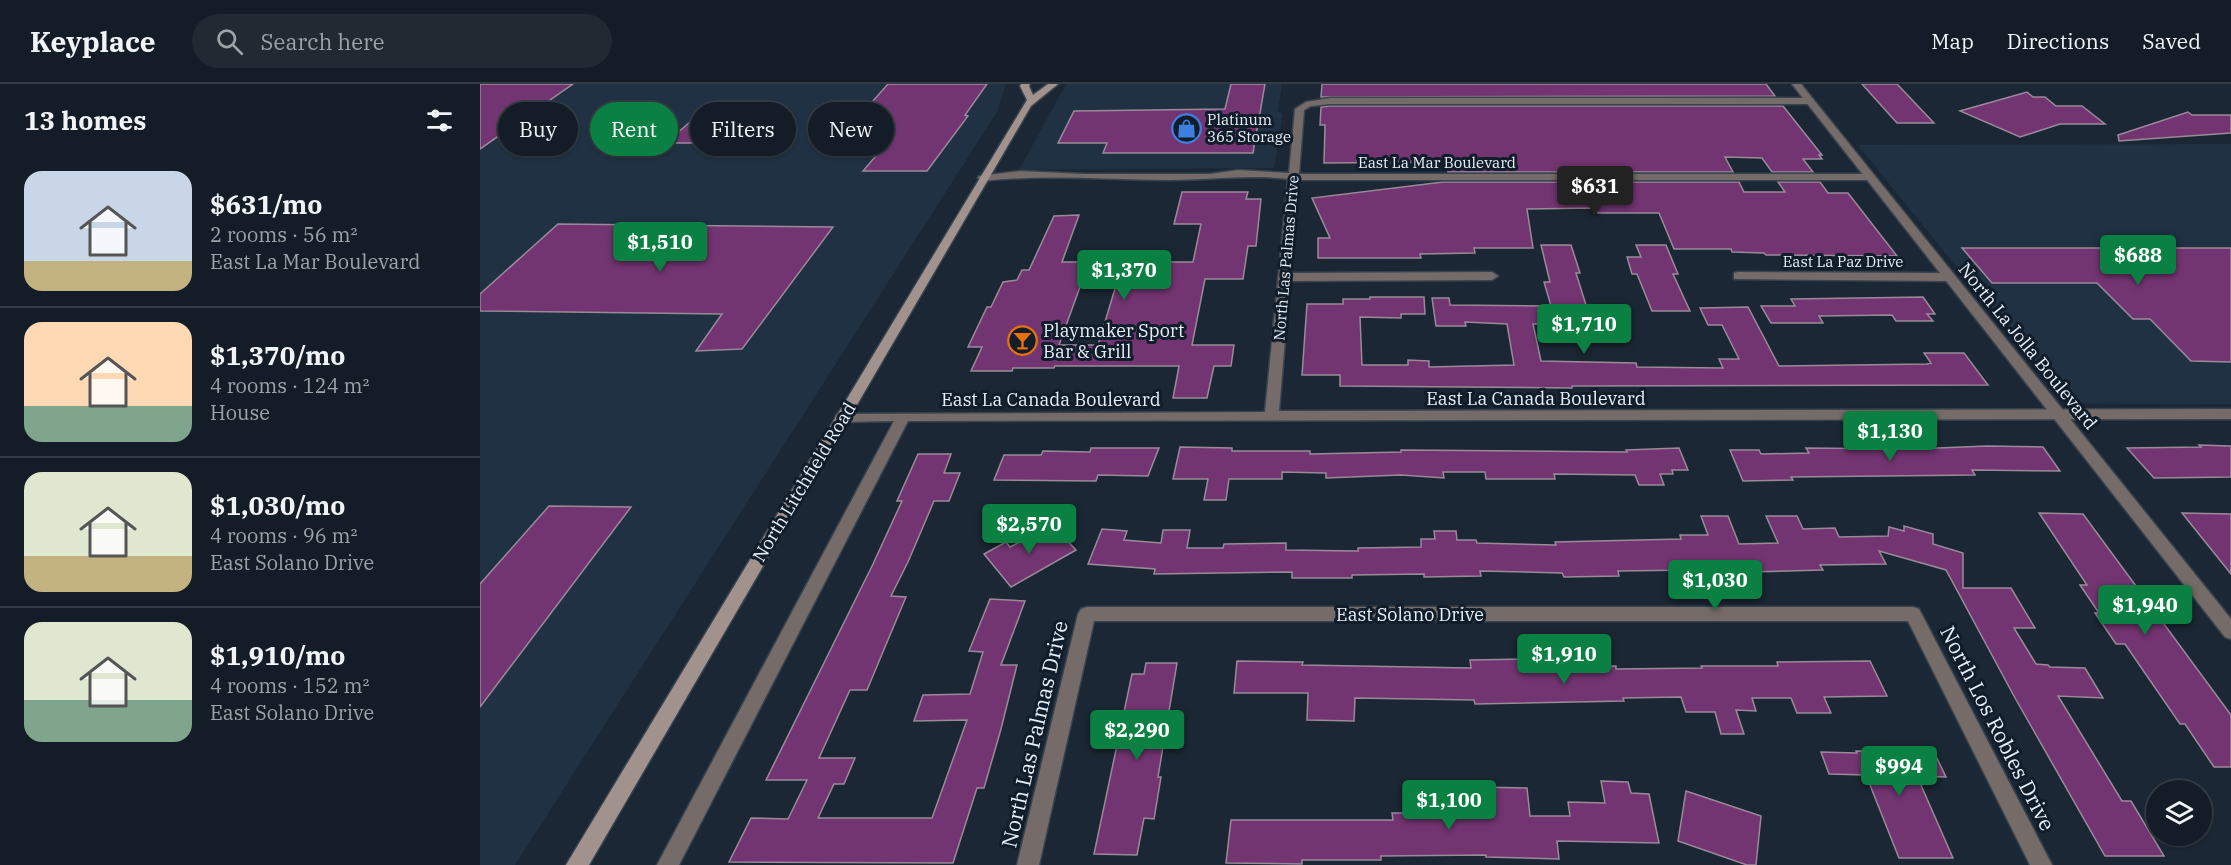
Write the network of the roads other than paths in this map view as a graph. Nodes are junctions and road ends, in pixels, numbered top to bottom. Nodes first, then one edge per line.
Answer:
1 (1026, 84) edge
2 (1054, 84) edge
3 (1796, 84) edge
4 (1031, 99) junction
5 (1809, 101) junction
6 (1293, 177) junction
7 (1869, 177) junction
8 (983, 178) junction
9 (1492, 276) dead end
10 (1738, 276) dead end
11 (1284, 277) junction
12 (1948, 277) junction
13 (2231, 414) edge
14 (2058, 415) junction
15 (842, 417) junction
16 (903, 417) junction
17 (1271, 417) junction
18 (1087, 614) joint
19 (1913, 614) joint
20 (2231, 632) edge
21 (577, 865) edge
22 (668, 865) edge
23 (1028, 865) edge
24 (2041, 865) edge

1 - 4 main road
2 - 4 main road, North Litchfield Road
3 - 5 street, North La Jolla Boulevard
4 - 8 main road, North Litchfield Road
5 - 6 street, North Las Palmas Drive
5 - 7 street, North La Jolla Boulevard
6 - 7 street, East La Mar Boulevard
6 - 8 street, East La Mar Boulevard
6 - 11 street, North Las Palmas Drive
7 - 12 street, North La Jolla Boulevard
8 - 15 main road, North Litchfield Road
9 - 11 street
10 - 12 street, East La Paz Drive
11 - 17 street, North Las Palmas Drive
12 - 14 street, North La Jolla Boulevard
13 - 14 street, East La Canada Boulevard
14 - 17 street, East La Canada Boulevard
14 - 20 street, North La Jolla Boulevard
15 - 16 street, East La Canada Boulevard
15 - 21 main road, North Litchfield Road
16 - 17 street, East La Canada Boulevard
16 - 22 street
18 - 19 street, East Solano Drive
18 - 23 street, North Las Palmas Drive
19 - 24 street, North Los Robles Drive

